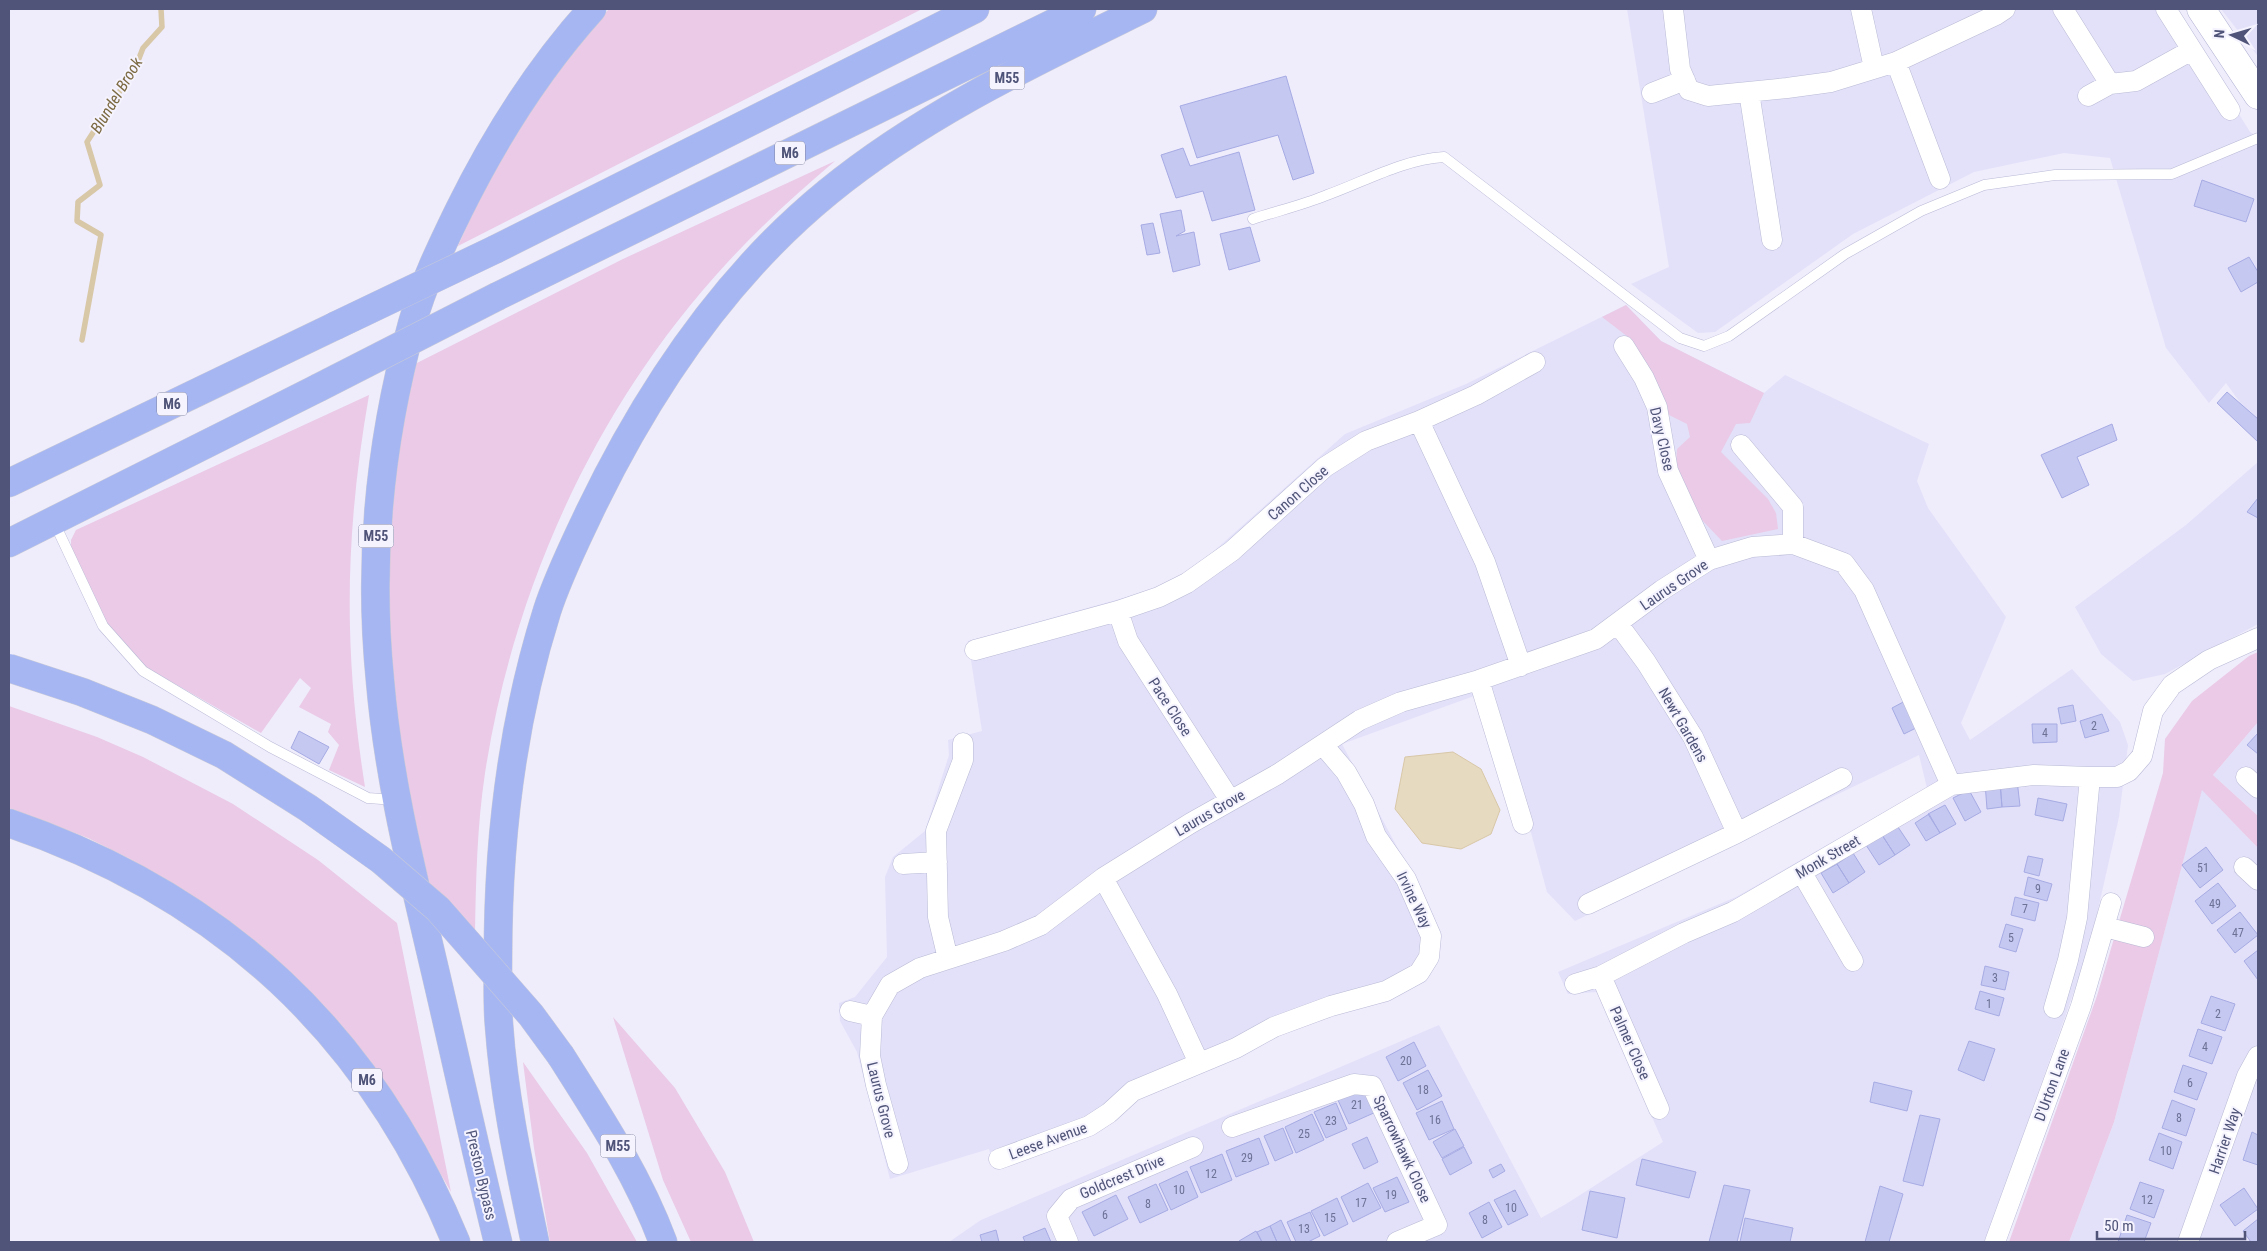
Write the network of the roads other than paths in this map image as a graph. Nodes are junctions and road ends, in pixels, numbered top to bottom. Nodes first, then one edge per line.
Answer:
1 (592, 9) edge
2 (975, 9) edge
3 (1082, 9) edge
4 (1143, 9) edge
5 (1672, 9) edge
6 (1861, 9) edge
7 (2005, 9) edge
8 (2063, 9) edge
9 (2166, 9) edge
10 (2201, 9) edge
11 (2192, 50) junction
12 (1896, 62) junction
13 (1874, 68) junction
14 (1685, 80) junction
15 (2110, 84) junction
16 (1749, 92) junction
17 (1652, 93) dead end
18 (2258, 95) edge
19 (2088, 96) dead end
20 (2230, 110) dead end
21 (2258, 138) edge
22 (1940, 179) dead end
23 (1253, 219) dead end
24 (1772, 240) dead end
25 (1624, 346) dead end
26 (1535, 362) dead end
27 (1419, 421) junction
28 (1741, 445) dead end
29 (9, 483) edge
30 (53, 521) junction
31 (9, 543) edge
32 (1793, 544) junction
33 (1709, 560) junction
34 (1118, 611) junction
35 (1618, 624) junction
36 (2258, 638) edge
37 (975, 650) dead end
38 (1520, 666) junction
39 (9, 668) edge
40 (1479, 680) junction
41 (963, 743) dead end
42 (1323, 745) junction
43 (2090, 777) junction
44 (1842, 778) dead end
45 (1951, 785) junction
46 (396, 800) junction
47 (1230, 800) junction
48 (9, 823) edge
49 (1522, 824) dead end
50 (1737, 833) junction
51 (937, 862) junction
52 (903, 864) dead end
53 (2244, 867) dead end
54 (1802, 873) junction
55 (1104, 878) junction
56 (2258, 880) edge
57 (2111, 903) dead end
58 (1588, 904) dead end
59 (2105, 927) junction
60 (2144, 937) dead end
61 (948, 959) junction
62 (1852, 961) dead end
63 (1600, 976) junction
64 (1575, 984) dead end
65 (1354, 1000) joint
66 (2054, 1008) dead end
67 (850, 1012) dead end
68 (872, 1016) junction
69 (2258, 1056) edge
70 (1199, 1063) junction
71 (1659, 1109) dead end
72 (1232, 1127) dead end
73 (1193, 1148) dead end
74 (1000, 1159) dead end
75 (898, 1164) dead end
76 (2195, 1238) edge
77 (456, 1242) edge
78 (498, 1242) edge
79 (535, 1242) edge
80 (663, 1242) edge
81 (1068, 1242) edge
82 (1397, 1242) edge
83 (1995, 1242) edge

1 - 46 highway, M55
2 - 29 highway, M6, bridge
3 - 30 highway, M6, bridge
4 - 79 highway, M55
5 - 14 street
6 - 13 street
7 - 12 street
8 - 15 street
9 - 11 street
10 - 18 street
11 - 15 street
11 - 20 street
12 - 13 street
12 - 22 street
13 - 16 street
14 - 16 street
14 - 17 street
15 - 19 street
16 - 24 street
21 - 23 lane
25 - 33 street, Davy Close
26 - 27 street, Canon Close
27 - 34 street, Canon Close
27 - 38 street
28 - 32 street
30 - 31 highway, M6
30 - 46 lane
32 - 33 street, Laurus Grove
32 - 45 street, Laurus Grove
33 - 35 street, Laurus Grove
34 - 37 street
34 - 47 street, Pace Close
35 - 38 street, Laurus Grove
35 - 50 street, Newt Gardens
36 - 43 street, Monk Street
38 - 40 street, Laurus Grove
39 - 80 highway, M55, bridge
40 - 42 street, Laurus Grove
40 - 49 street
41 - 51 street
42 - 47 street, Laurus Grove
42 - 65 street, Irvine Way
43 - 45 street, Monk Street
43 - 66 street
44 - 50 street
45 - 54 street, Monk Street
46 - 78 highway, Preston Bypass / M55
47 - 55 street, Laurus Grove
48 - 77 highway, M6
50 - 58 street
51 - 52 street
51 - 61 street
53 - 56 street
54 - 62 street
54 - 63 street, Monk Street
55 - 61 street, Laurus Grove
55 - 70 street
57 - 59 street, D'Urton Lane
59 - 60 street
59 - 83 street, D'Urton Lane
61 - 68 street, Laurus Grove
63 - 64 street, Monk Street
63 - 71 street, Palmer Close
65 - 70 street, Leese Avenue
67 - 68 street
68 - 75 street, Laurus Grove
69 - 76 street, Harrier Way
70 - 74 street, Leese Avenue
72 - 82 street, Sparrowhawk Close
73 - 81 street, Goldcrest Drive

